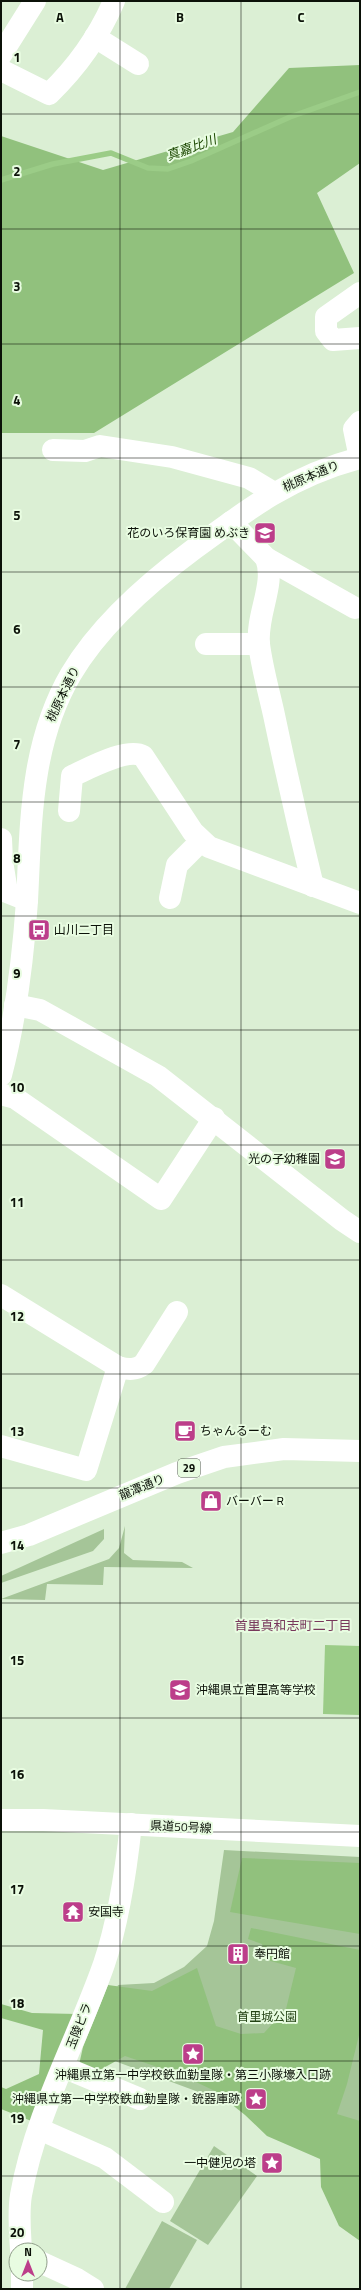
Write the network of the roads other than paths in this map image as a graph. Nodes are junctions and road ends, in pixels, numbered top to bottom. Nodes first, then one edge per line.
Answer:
1 (35, 1) edge
2 (114, 1) edge
3 (95, 36) junction
4 (1, 55) edge
5 (138, 64) dead end
6 (1, 70) edge
7 (360, 293) edge
8 (360, 338) edge
9 (360, 422) edge
10 (53, 450) dead end
11 (360, 458) edge
12 (274, 493) junction
13 (231, 522) junction
14 (266, 558) junction
15 (354, 608) dead end
16 (206, 644) dead end
17 (259, 644) junction
18 (69, 811) dead end
19 (1, 839) edge
20 (201, 841) junction
21 (313, 886) junction
22 (170, 898) dead end
23 (27, 900) junction
24 (360, 903) edge
25 (15, 1005) junction
26 (1, 1074) edge
27 (1, 1094) edge
28 (214, 1118) junction
29 (360, 1232) edge
30 (1, 1295) edge
31 (177, 1312) dead end
32 (118, 1367) junction
33 (1, 1446) edge
34 (360, 1451) edge
35 (1, 1543) edge
36 (1, 1820) edge
37 (131, 1824) junction
38 (360, 1836) edge
39 (63, 2067) junction
40 (140, 2099) dead end
41 (39, 2129) junction
42 (163, 2202) dead end
43 (21, 2242) edge
44 (48, 2266) edge
45 (93, 2289) edge

1 - 4 street
2 - 3 street
3 - 5 street
3 - 6 street
7 - 8 street
9 - 11 street
10 - 12 street
11 - 12 street, 桃原本通り
12 - 13 street, 桃原本通り
13 - 14 street
13 - 23 street, 桃原本通り
14 - 15 street
14 - 17 street
16 - 17 street
17 - 21 street
18 - 20 street
19 - 23 street
20 - 21 street
20 - 22 street
21 - 24 street
23 - 25 street, 桃原本通り
25 - 26 street, 桃原本通り
25 - 28 street
27 - 28 street
28 - 29 street
30 - 32 street
31 - 32 street
32 - 33 street
34 - 35 street, 龍潭通り / 29
36 - 37 street, 県道50号線
37 - 38 street, 県道50号線
37 - 39 street, 玉陵ビラ
39 - 40 street
39 - 41 street, 玉陵ビラ
41 - 42 street
41 - 43 street, 玉陵ビラ
44 - 45 street

